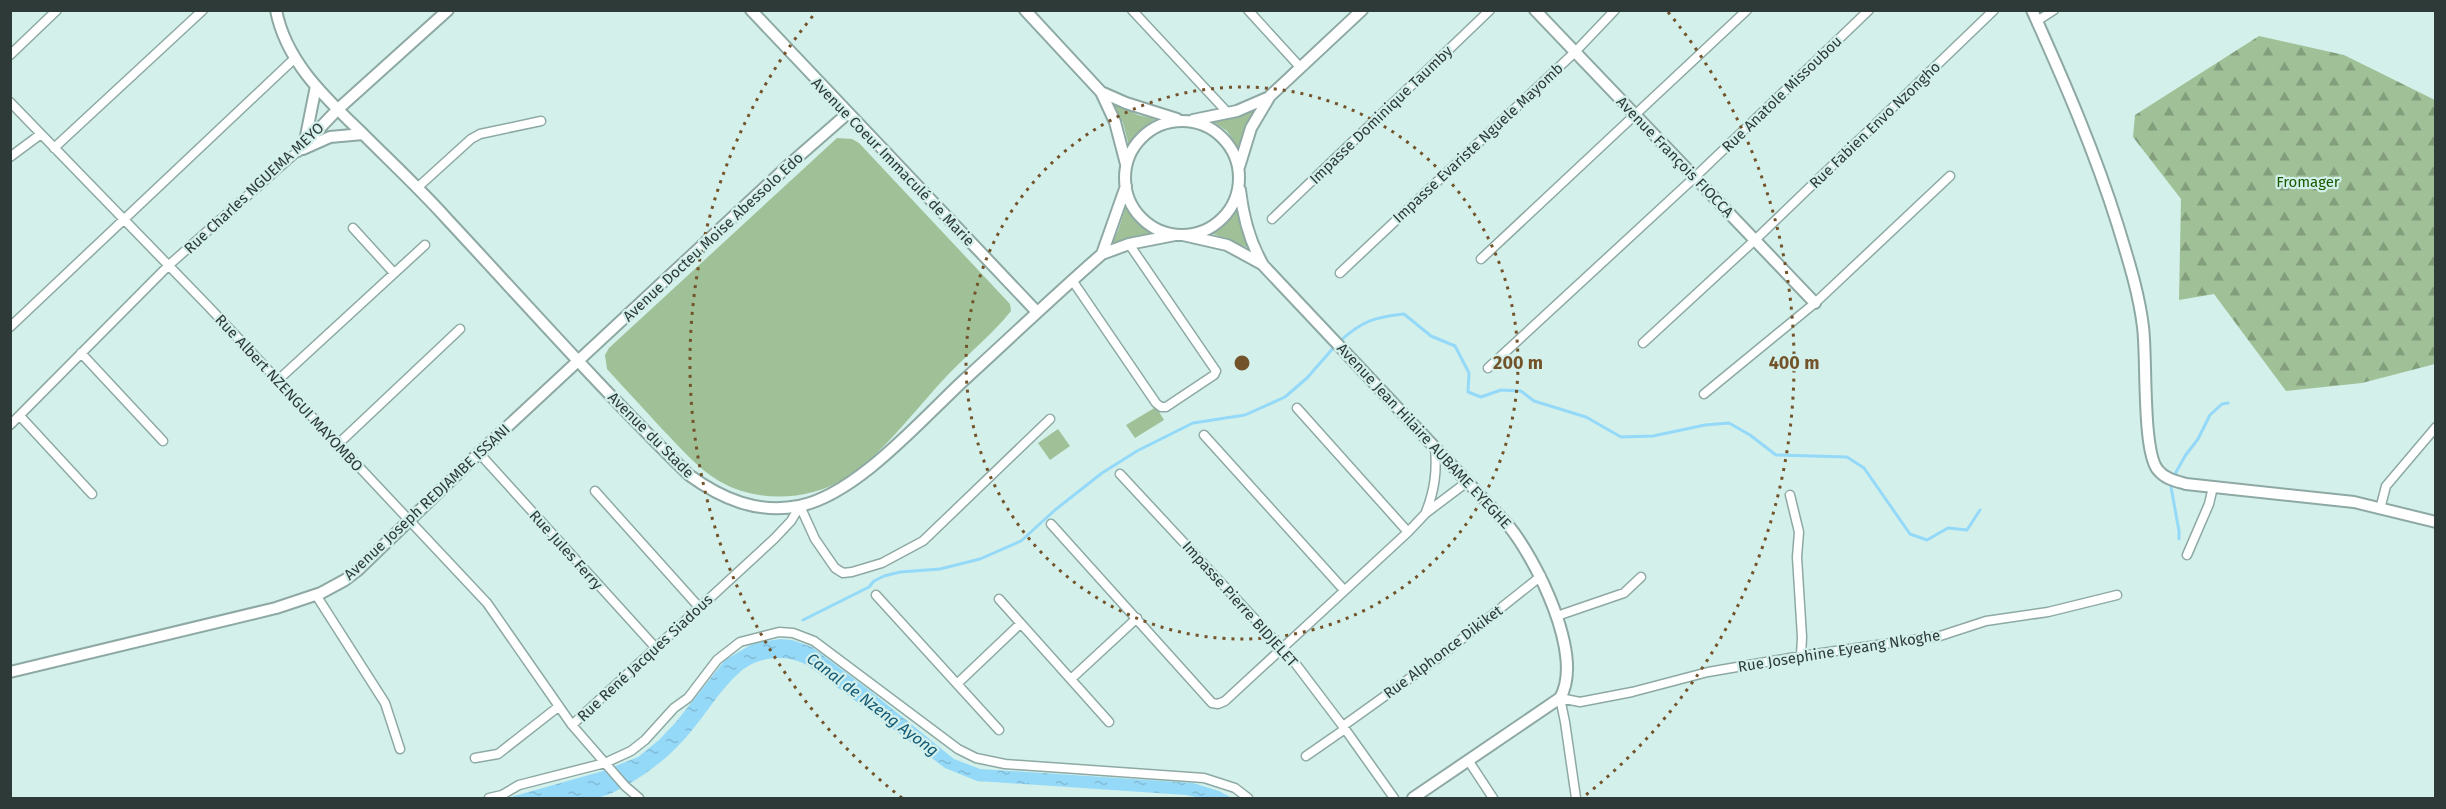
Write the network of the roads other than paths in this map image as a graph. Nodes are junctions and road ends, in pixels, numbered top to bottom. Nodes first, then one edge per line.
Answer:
1 (57, 10) edge
2 (203, 10) edge
3 (276, 10) edge
4 (448, 10) edge
5 (751, 10) edge
6 (1025, 10) edge
7 (1132, 10) edge
8 (1248, 10) edge
9 (1362, 10) edge
10 (1490, 10) edge
11 (1535, 10) edge
12 (1615, 10) edge
13 (1748, 10) edge
14 (1869, 10) edge
15 (1994, 10) edge
16 (2054, 10) edge
17 (2034, 16) edge
18 (1575, 52) junction
19 (10, 55) edge
20 (295, 58) junction
21 (1300, 67) junction
22 (319, 90) junction
23 (1101, 92) junction
24 (358, 93) junction
25 (1270, 96) junction
26 (10, 102) edge
27 (337, 110) junction
28 (1228, 113) junction
29 (847, 114) junction
30 (1635, 115) junction
31 (1185, 120) junction
32 (541, 121) dead end
33 (41, 134) junction
34 (363, 135) junction
35 (54, 148) junction
36 (298, 151) junction
37 (10, 157) edge
38 (1126, 164) junction
39 (1239, 169) junction
40 (1950, 176) dead end
41 (1695, 177) junction
42 (1239, 184) junction
43 (1126, 186) junction
44 (417, 188) junction
45 (1272, 219) dead end
46 (125, 220) junction
47 (353, 228) dead end
48 (1179, 235) junction
49 (1755, 240) junction
50 (1130, 244) junction
51 (425, 245) dead end
52 (1102, 254) junction
53 (1480, 259) dead end
54 (1262, 264) junction
55 (169, 265) junction
56 (394, 273) junction
57 (1340, 273) dead end
58 (1072, 280) junction
59 (1815, 303) junction
60 (1037, 312) junction
61 (10, 327) edge
62 (459, 329) dead end
63 (1643, 343) dead end
64 (81, 352) junction
65 (580, 360) junction
66 (1488, 368) dead end
67 (277, 381) junction
68 (1704, 394) dead end
69 (1297, 408) dead end
70 (20, 416) junction
71 (1050, 419) dead end
72 (10, 425) edge
73 (2436, 427) edge
74 (1204, 435) dead end
75 (163, 441) dead end
76 (337, 445) junction
77 (1435, 446) junction
78 (479, 453) junction
79 (1120, 474) dead end
80 (1467, 482) junction
81 (2213, 487) junction
82 (595, 491) dead end
83 (92, 495) dead end
84 (1790, 495) dead end
85 (800, 506) junction
86 (2380, 509) junction
87 (1426, 513) junction
88 (408, 520) junction
89 (2436, 522) edge
90 (1051, 524) dead end
91 (1408, 532) junction
92 (2187, 555) dead end
93 (1541, 576) junction
94 (1641, 577) dead end
95 (1344, 590) junction
96 (316, 595) junction
97 (876, 595) dead end
98 (2117, 595) dead end
99 (999, 599) dead end
100 (699, 607) junction
101 (1557, 615) junction
102 (1137, 618) junction
103 (1020, 624) junction
104 (655, 647) junction
105 (1282, 647) junction
106 (1800, 656) junction
107 (10, 672) edge
108 (1071, 679) junction
109 (958, 683) junction
110 (1560, 698) junction
111 (558, 707) junction
112 (1109, 722) dead end
113 (572, 725) junction
114 (1344, 728) junction
115 (999, 730) dead end
116 (400, 748) dead end
117 (1306, 756) dead end
118 (475, 758) dead end
119 (1468, 760) junction
120 (607, 765) junction
121 (489, 798) edge
122 (639, 798) edge
123 (1248, 798) edge
124 (1394, 798) edge
125 (1413, 798) edge
126 (1493, 798) edge
127 (1576, 798) edge

1 - 19 street
2 - 35 street
3 - 20 main road, Avenue du Stade
4 - 24 main road, Rue Charles NGUEMA MEYO
5 - 29 main road, Avenue Coeur Immaculé de Marie
6 - 23 main road
7 - 28 street
8 - 21 street
9 - 21 main road
10 - 45 street, Impasse Dominique Taumby
11 - 18 main road, Avenue François FIOCCA
12 - 18 street, Impasse Evariste Nguele Mayomb
13 - 30 street
14 - 41 street, Rue Anatole Missoubou
15 - 49 street, Rue Fabien Envo Nzongho
16 - 17 street
17 - 81 main road
18 - 30 main road, Avenue François FIOCCA
18 - 57 street, Impasse Evariste Nguele Mayomb
20 - 22 main road, Avenue du Stade
20 - 46 street
21 - 25 main road
22 - 24 main road
22 - 27 main road, Avenue du Stade
22 - 36 main road
23 - 31 main road
23 - 38 main road
24 - 27 main road, Rue Charles NGUEMA MEYO
24 - 34 main road
25 - 28 main road
25 - 39 main road
26 - 33 street, Rue Albert NZENGUI MAYOMBO
27 - 34 main road, Avenue du Stade
27 - 36 main road, Rue Charles NGUEMA MEYO
28 - 31 main road
29 - 60 main road, Avenue Coeur Immaculé de Marie
29 - 65 main road, Avenue Docteu Moise Abessolo Edo
30 - 41 main road, Avenue François FIOCCA
30 - 53 street
31 - 38 main road
31 - 39 main road
32 - 44 street
33 - 35 street, Rue Albert NZENGUI MAYOMBO
33 - 37 street
34 - 36 main road
34 - 44 main road, Avenue du Stade
35 - 46 street, Rue Albert NZENGUI MAYOMBO
36 - 55 street, Rue Charles NGUEMA MEYO
38 - 43 main road
39 - 42 main road
40 - 59 street
41 - 49 main road, Avenue François FIOCCA
41 - 66 street, Rue Anatole Missoubou
42 - 48 main road
42 - 54 main road
43 - 48 main road
43 - 52 main road
44 - 65 main road, Avenue du Stade
46 - 55 street, Rue Albert NZENGUI MAYOMBO
46 - 61 street
47 - 56 street
48 - 50 main road
48 - 54 main road
49 - 59 main road, Avenue François FIOCCA
49 - 63 street, Rue Fabien Envo Nzongho
50 - 52 main road
50 - 58 street
51 - 56 street
52 - 58 main road, Avenue du Stade
54 - 77 main road, Avenue Jean Hilaire AUBAME EYEGHE
55 - 64 street, Rue Charles NGUEMA MEYO
55 - 67 street, Rue Albert NZENGUI MAYOMBO
56 - 67 street
58 - 60 main road, Avenue du Stade
59 - 68 street
60 - 85 main road, Avenue du Stade
62 - 76 street
64 - 70 street, Rue Charles NGUEMA MEYO
64 - 75 street
65 - 78 main road, Avenue Joseph REDJAMBE ISSANI
65 - 85 main road, Avenue du Stade
67 - 76 street, Rue Albert NZENGUI MAYOMBO
69 - 91 street
70 - 72 street, Rue Charles NGUEMA MEYO
70 - 83 street
71 - 85 street
73 - 86 street
74 - 95 street
76 - 88 street, Rue Albert NZENGUI MAYOMBO
77 - 80 main road, Avenue Jean Hilaire AUBAME EYEGHE
77 - 87 street
78 - 88 main road, Avenue Joseph REDJAMBE ISSANI
78 - 104 street, Rue Jules Ferry
79 - 105 street, Impasse Pierre BIDJELET
80 - 87 street
80 - 93 main road, Avenue Jean Hilaire AUBAME EYEGHE
81 - 86 main road
81 - 92 street
82 - 100 street
84 - 106 street
85 - 100 street, Rue René Jacques Siadous
86 - 89 main road
87 - 91 street
88 - 96 main road, Avenue Joseph REDJAMBE ISSANI
88 - 111 street, Rue René Jacques Siadous
90 - 102 street
91 - 95 street
93 - 101 main road, Avenue Jean Hilaire AUBAME EYEGHE
93 - 114 street, Rue Alphonce Dikiket
94 - 101 street
95 - 105 street
96 - 107 main road, Avenue Joseph REDJAMBE ISSANI
96 - 116 street
97 - 109 street
98 - 106 street, Rue Josephine Eyeang Nkoghe
99 - 103 street
100 - 104 street, Rue René Jacques Siadous
101 - 110 main road, Avenue Jean Hilaire AUBAME EYEGHE
102 - 105 street
102 - 108 street
103 - 108 street
103 - 109 street
104 - 113 street, Rue René Jacques Siadous
105 - 114 street, Impasse Pierre BIDJELET
106 - 110 street, Rue Josephine Eyeang Nkoghe
108 - 112 street
109 - 115 street
110 - 119 main road
110 - 127 street
111 - 113 street, Rue René Jacques Siadous
111 - 118 street
113 - 120 street
114 - 117 street, Rue Alphonce Dikiket
114 - 124 street, Impasse Pierre BIDJELET
119 - 125 main road
119 - 126 street
120 - 121 street
120 - 122 street
120 - 123 street

